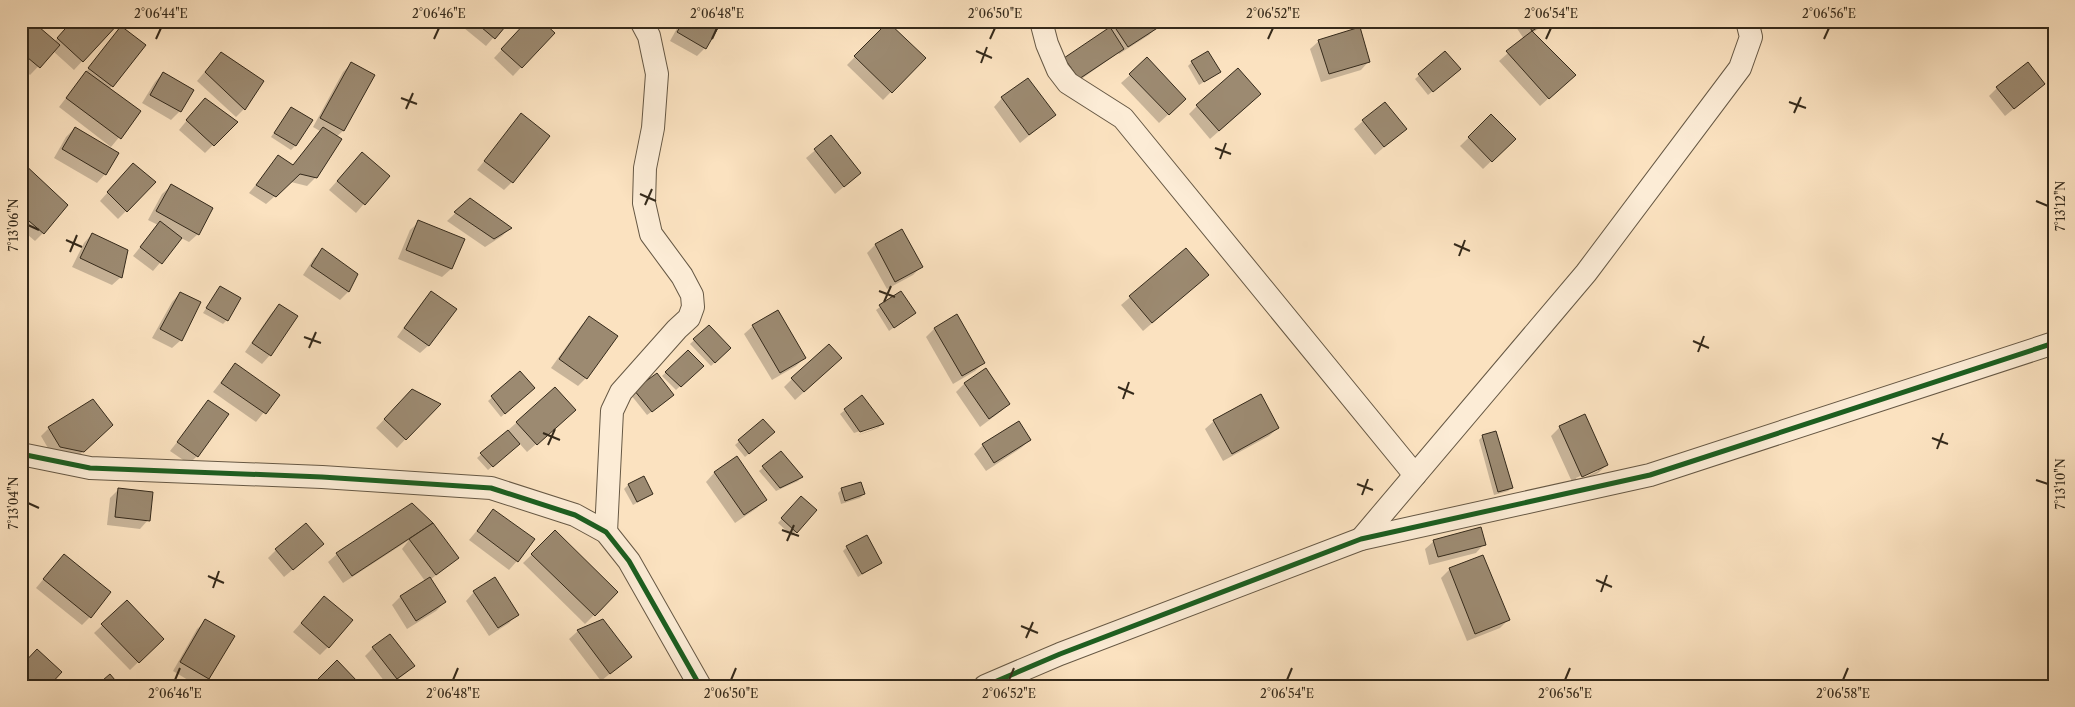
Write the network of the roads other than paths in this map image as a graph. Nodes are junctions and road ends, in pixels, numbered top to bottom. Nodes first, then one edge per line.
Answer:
1 (641, 21) edge
2 (1041, 21) edge
3 (1747, 21) edge
4 (2054, 343) edge
5 (21, 454) edge
6 (1415, 475) junction
7 (606, 532) junction
8 (1361, 538) junction
9 (700, 686) edge
10 (985, 686) edge

1 - 7 street
2 - 6 street
3 - 6 street
4 - 8 street
5 - 7 street
6 - 8 street
7 - 9 street
8 - 10 street

